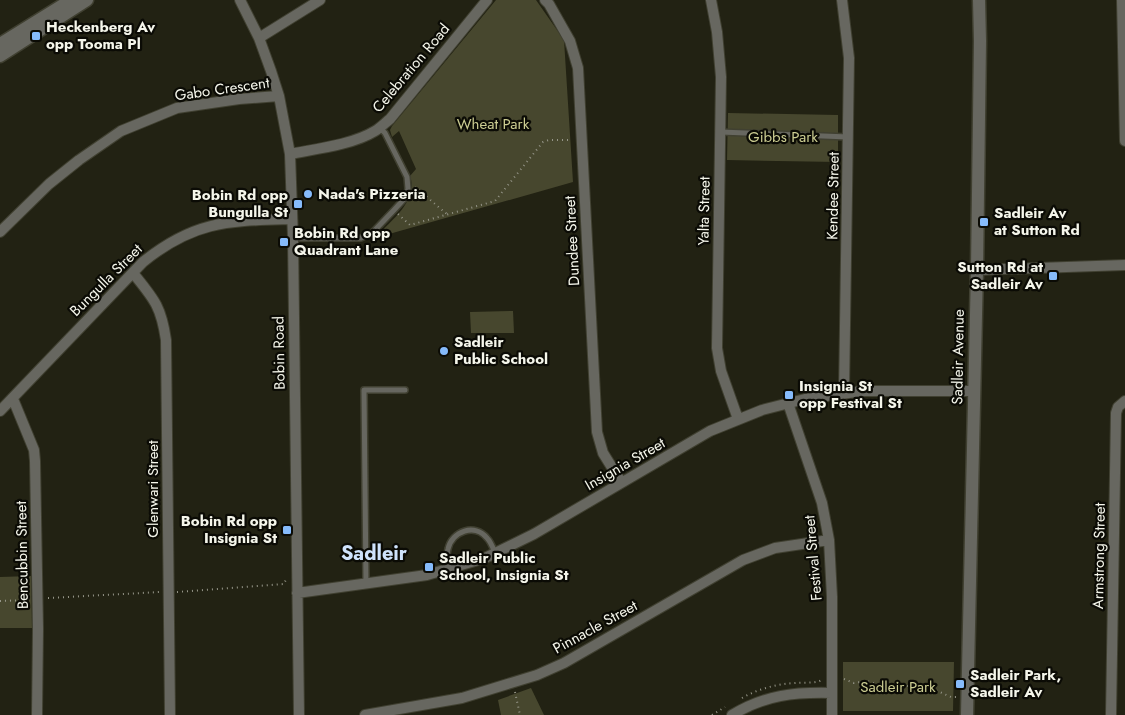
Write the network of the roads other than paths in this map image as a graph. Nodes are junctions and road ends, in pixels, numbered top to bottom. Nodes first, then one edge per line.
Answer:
1 (71, 0) edge
2 (87, 0) edge
3 (240, 0) edge
4 (320, 0) edge
5 (486, 0) edge
6 (545, 0) edge
7 (711, 0) edge
8 (842, 0) edge
9 (979, 0) edge
10 (1122, 0) edge
11 (259, 38) junction
12 (0, 44) edge
13 (0, 56) edge
14 (279, 96) junction
15 (380, 128) junction
16 (721, 132) junction
17 (1125, 136) edge
18 (849, 137) junction
19 (1125, 141) edge
20 (290, 154) junction
21 (292, 220) junction
22 (0, 232) edge
23 (292, 238) junction
24 (1125, 265) edge
25 (977, 270) junction
26 (133, 273) junction
27 (405, 390) dead end
28 (974, 391) junction
29 (844, 393) junction
30 (13, 399) junction
31 (1125, 401) edge
32 (788, 403) junction
33 (0, 411) edge
34 (738, 420) junction
35 (621, 482) junction
36 (829, 540) junction
37 (495, 553) junction
38 (449, 569) junction
39 (366, 583) junction
40 (297, 593) junction
41 (832, 693) junction
42 (37, 715) edge
43 (170, 715) edge
44 (299, 715) edge
45 (366, 715) edge
46 (732, 715) edge
47 (832, 715) edge
48 (967, 715) edge
49 (1111, 715) edge

1 - 12 street
2 - 13 street
3 - 11 street, Bobin Road
4 - 11 street
5 - 15 street, Celebration Road
6 - 35 street, Dundee Street
7 - 16 street, Yalta Street
8 - 18 street, Kendee Street
9 - 25 street, Sadleir Avenue
10 - 17 street
11 - 14 street, Bobin Road
14 - 20 street, Bobin Road
14 - 22 street, Gabo Crescent
15 - 20 street, Celebration Road
15 - 23 lane
16 - 18 lane
16 - 34 street, Yalta Street
17 - 19 street
18 - 29 street, Kendee Street
20 - 21 street, Bobin Road
21 - 23 street, Bobin Road
21 - 26 street, Bungulla Street
23 - 40 street, Bobin Road
24 - 25 street
25 - 28 street, Sadleir Avenue
26 - 30 street, Bungulla Street
26 - 43 street, Glenwari Street
27 - 39 lane
28 - 29 street, Insignia Street
28 - 48 street, Sadleir Avenue
29 - 32 street, Insignia Street
30 - 33 street, Bungulla Street
30 - 42 street, Bencubbin Street
31 - 49 street, Armstrong Street
32 - 34 street, Insignia Street
32 - 36 street, Festival Street
34 - 35 street, Insignia Street
35 - 37 street, Insignia Street
36 - 41 street, Festival Street
36 - 45 street, Pinnacle Street
37 - 38 street, Insignia Street
37 - 38 lane
38 - 39 street, Insignia Street
39 - 40 street, Insignia Street
40 - 44 street, Bobin Road
41 - 46 street
41 - 47 street, Festival Street

